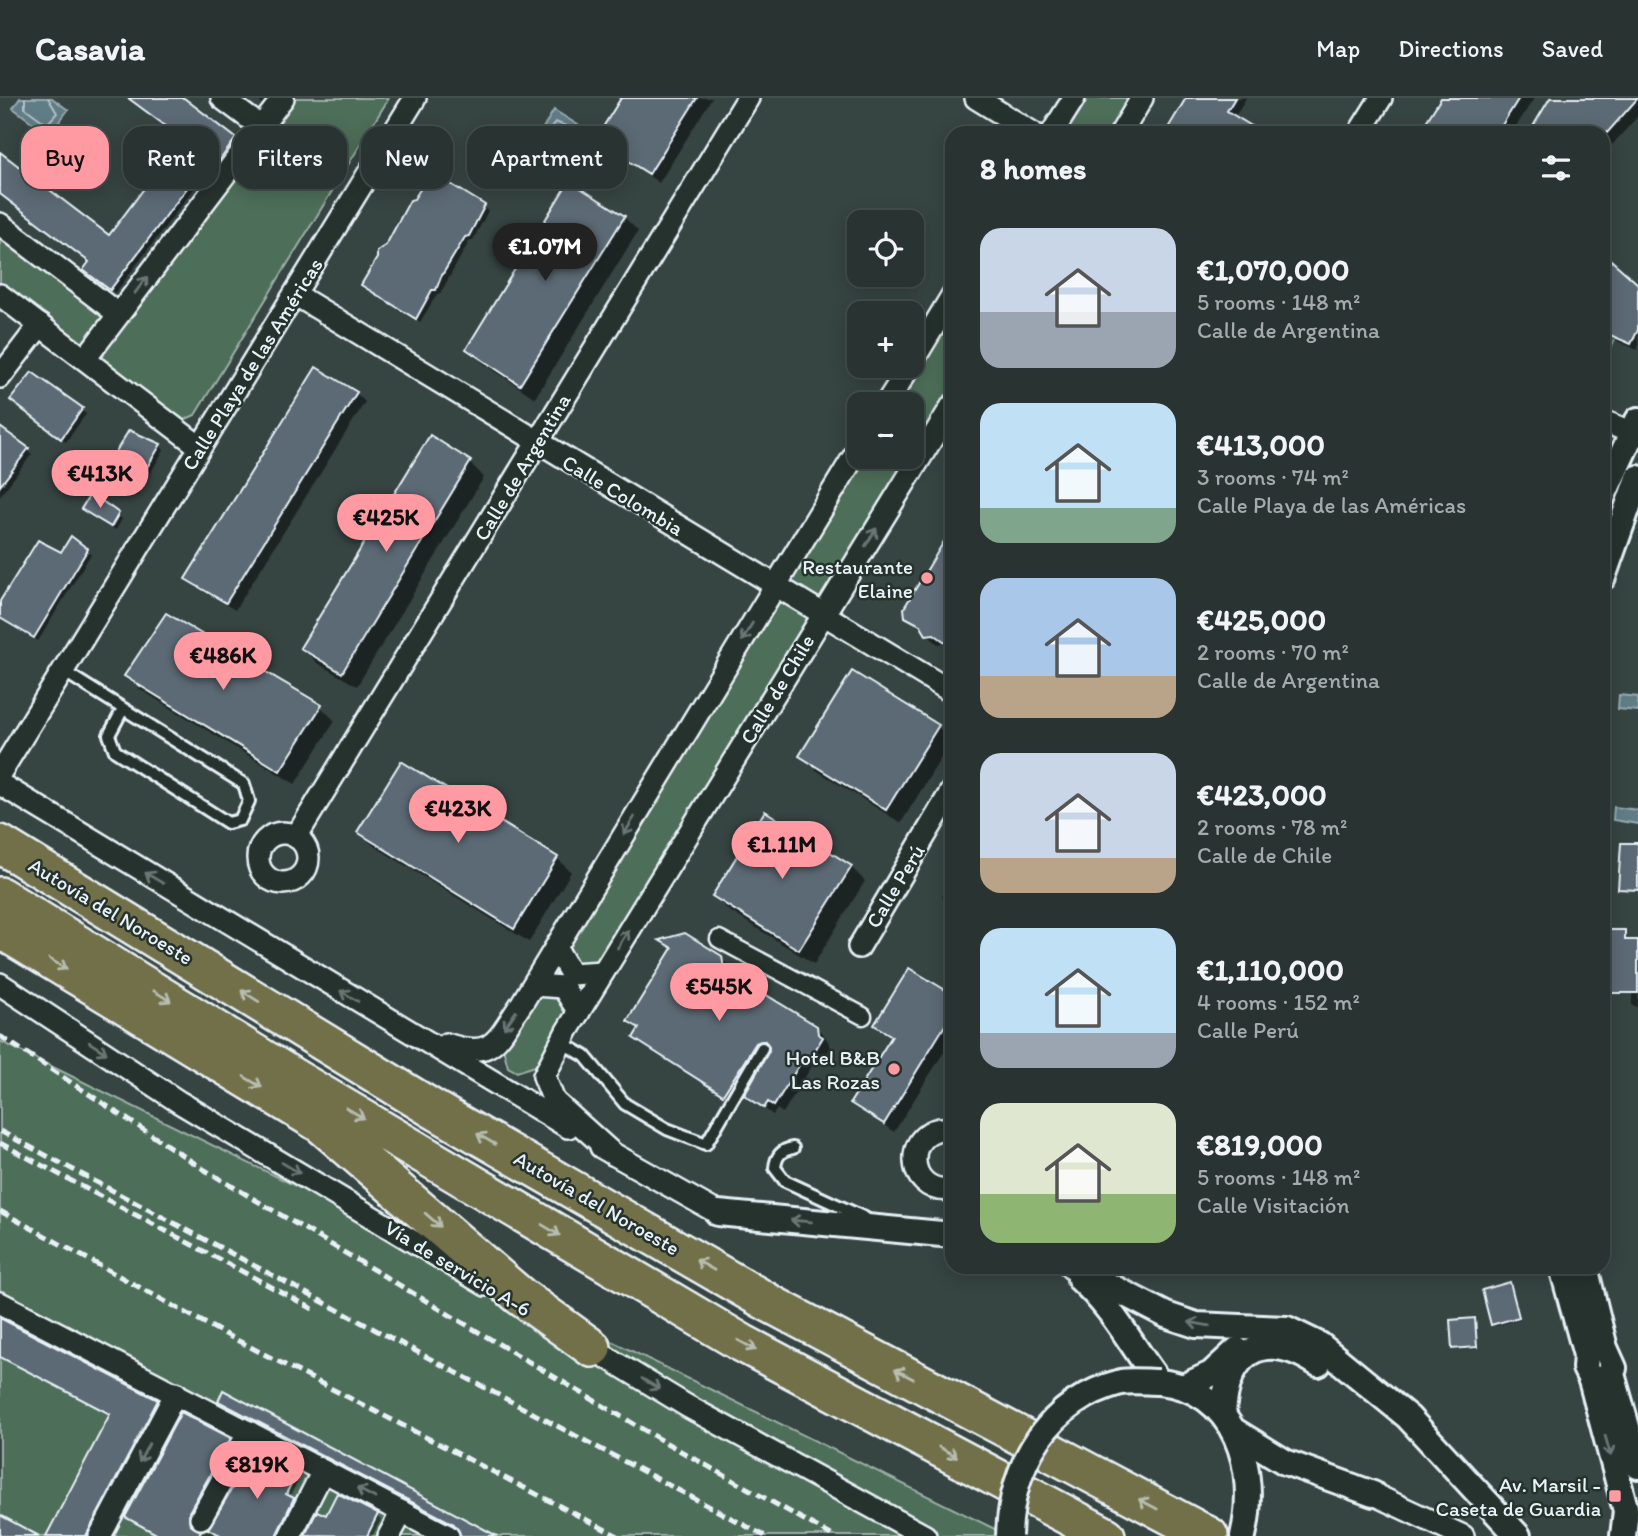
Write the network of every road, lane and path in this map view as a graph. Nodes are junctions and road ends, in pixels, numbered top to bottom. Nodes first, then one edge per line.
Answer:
1 (222, 98) edge
2 (283, 98) edge
3 (415, 98) edge
4 (748, 98) edge
5 (976, 98) edge
6 (1074, 98) edge
7 (1142, 98) edge
8 (1381, 98) edge
9 (258, 126) edge
10 (262, 126) edge
11 (1022, 126) edge
12 (1056, 126) edge
13 (1125, 126) edge
14 (1363, 126) edge
15 (233, 164) edge
16 (0, 224) edge
17 (0, 295) edge
18 (296, 295) junction
19 (945, 308) edge
20 (118, 314) junction
21 (40, 325) junction
22 (924, 342) edge
23 (85, 359) junction
24 (0, 377) edge
25 (945, 417) edge
26 (1610, 423) edge
27 (1636, 429) edge
28 (538, 443) junction
29 (200, 447) junction
30 (847, 468) edge
31 (1638, 478) edge
32 (1610, 482) edge
33 (1610, 557) edge
34 (774, 587) junction
35 (822, 615) junction
36 (63, 671) junction
37 (945, 688) edge
38 (123, 709) junction
39 (0, 773) edge
40 (0, 784) edge
41 (945, 802) edge
42 (296, 837) dead end
43 (0, 844) edge
44 (0, 896) edge
45 (0, 929) edge
46 (719, 939) dead end
47 (859, 947) dead end
48 (556, 948) junction
49 (603, 972) junction
50 (0, 984) edge
51 (534, 985) junction
52 (579, 1012) junction
53 (863, 1016) dead end
54 (407, 1031) junction
55 (561, 1042) junction
56 (762, 1048) dead end
57 (945, 1129) edge
58 (793, 1148) dead end
59 (613, 1154) junction
60 (945, 1188) edge
61 (718, 1213) joint
62 (894, 1229) junction
63 (945, 1234) edge
64 (1073, 1274) edge
65 (1087, 1274) edge
66 (1565, 1274) edge
67 (1586, 1274) edge
68 (0, 1303) edge
69 (593, 1348) junction
70 (1596, 1352) junction
71 (1602, 1377) junction
72 (1159, 1382) junction
73 (1183, 1387) junction
74 (1371, 1387) junction
75 (176, 1393) junction
76 (1228, 1423) junction
77 (249, 1432) junction
78 (1638, 1466) edge
79 (323, 1471) junction
80 (1373, 1494) joint
81 (402, 1512) junction
82 (201, 1518) dead end
83 (106, 1534) edge
84 (290, 1536) edge
85 (389, 1536) edge
86 (448, 1536) edge
87 (925, 1536) edge
88 (1009, 1536) edge
89 (1106, 1536) edge
90 (1209, 1536) edge
91 (1243, 1536) edge
92 (1463, 1536) edge
93 (1504, 1536) edge
94 (1518, 1536) edge
95 (1623, 1536) edge

1 - 9 street
2 - 10 street
3 - 18 street, Calle Playa de las Américas
4 - 28 street, Calle de Argentina
5 - 11 street
6 - 12 street
7 - 13 street
8 - 14 street
20 -> 15 street
16 - 20 street
17 - 21 street
18 - 28 street, Calle Colombia
18 - 29 street, Calle Playa de las Américas
19 - 22 street
20 - 23 street
21 - 23 street
21 - 24 street
23 - 29 street
35 -> 25 street, Calle de Chile
26 - 27 street
27 - 32 street
28 - 34 street, Calle Colombia
28 - 42 street, Calle de Argentina
29 - 36 street, Calle Playa de las Américas
30 - 34 street
31 - 33 street
34 - 35 street, Calle Colombia
34 -> 48 street
35 - 37 street, Calle Colombia
49 -> 35 street, Calle de Chile
36 - 38 lane
36 - 39 street, Calle Playa de las Américas
38 - 38 lane
54 -> 40 street
41 - 47 street, Calle Perú
90 -> 43 highway, Autovía del Noroeste
44 -> 89 highway
45 -> 69 highway
46 - 53 street
48 - 49 street
48 - 51 street
49 - 52 street, Calle de Chile
50 -> 69 street, Vía de servicio A-6
51 - 52 street
51 -> 54 street
52 - 55 street, Calle de Chile
54 - 59 street
55 - 56 lane
55 - 59 street, Calle de Chile
57 - 60 street
58 - 62 lane
59 - 61 street
62 -> 61 street
62 - 63 street
64 - 72 street
74 -> 65 street
66 - 70 street
67 - 70 street
68 - 75 street
69 -> 87 street, Vía de servicio A-6
70 - 71 street
71 - 78 street
71 -> 95 street
72 - 73 street
72 - 88 street, bridge
73 - 74 street
73 - 76 street
74 - 94 street
75 - 77 street
75 -> 83 street
76 - 80 street
76 - 91 street
76 - 93 street
77 - 79 street
77 - 82 street
81 -> 79 street
79 - 84 street
80 - 92 street
81 - 85 street
81 - 86 street

